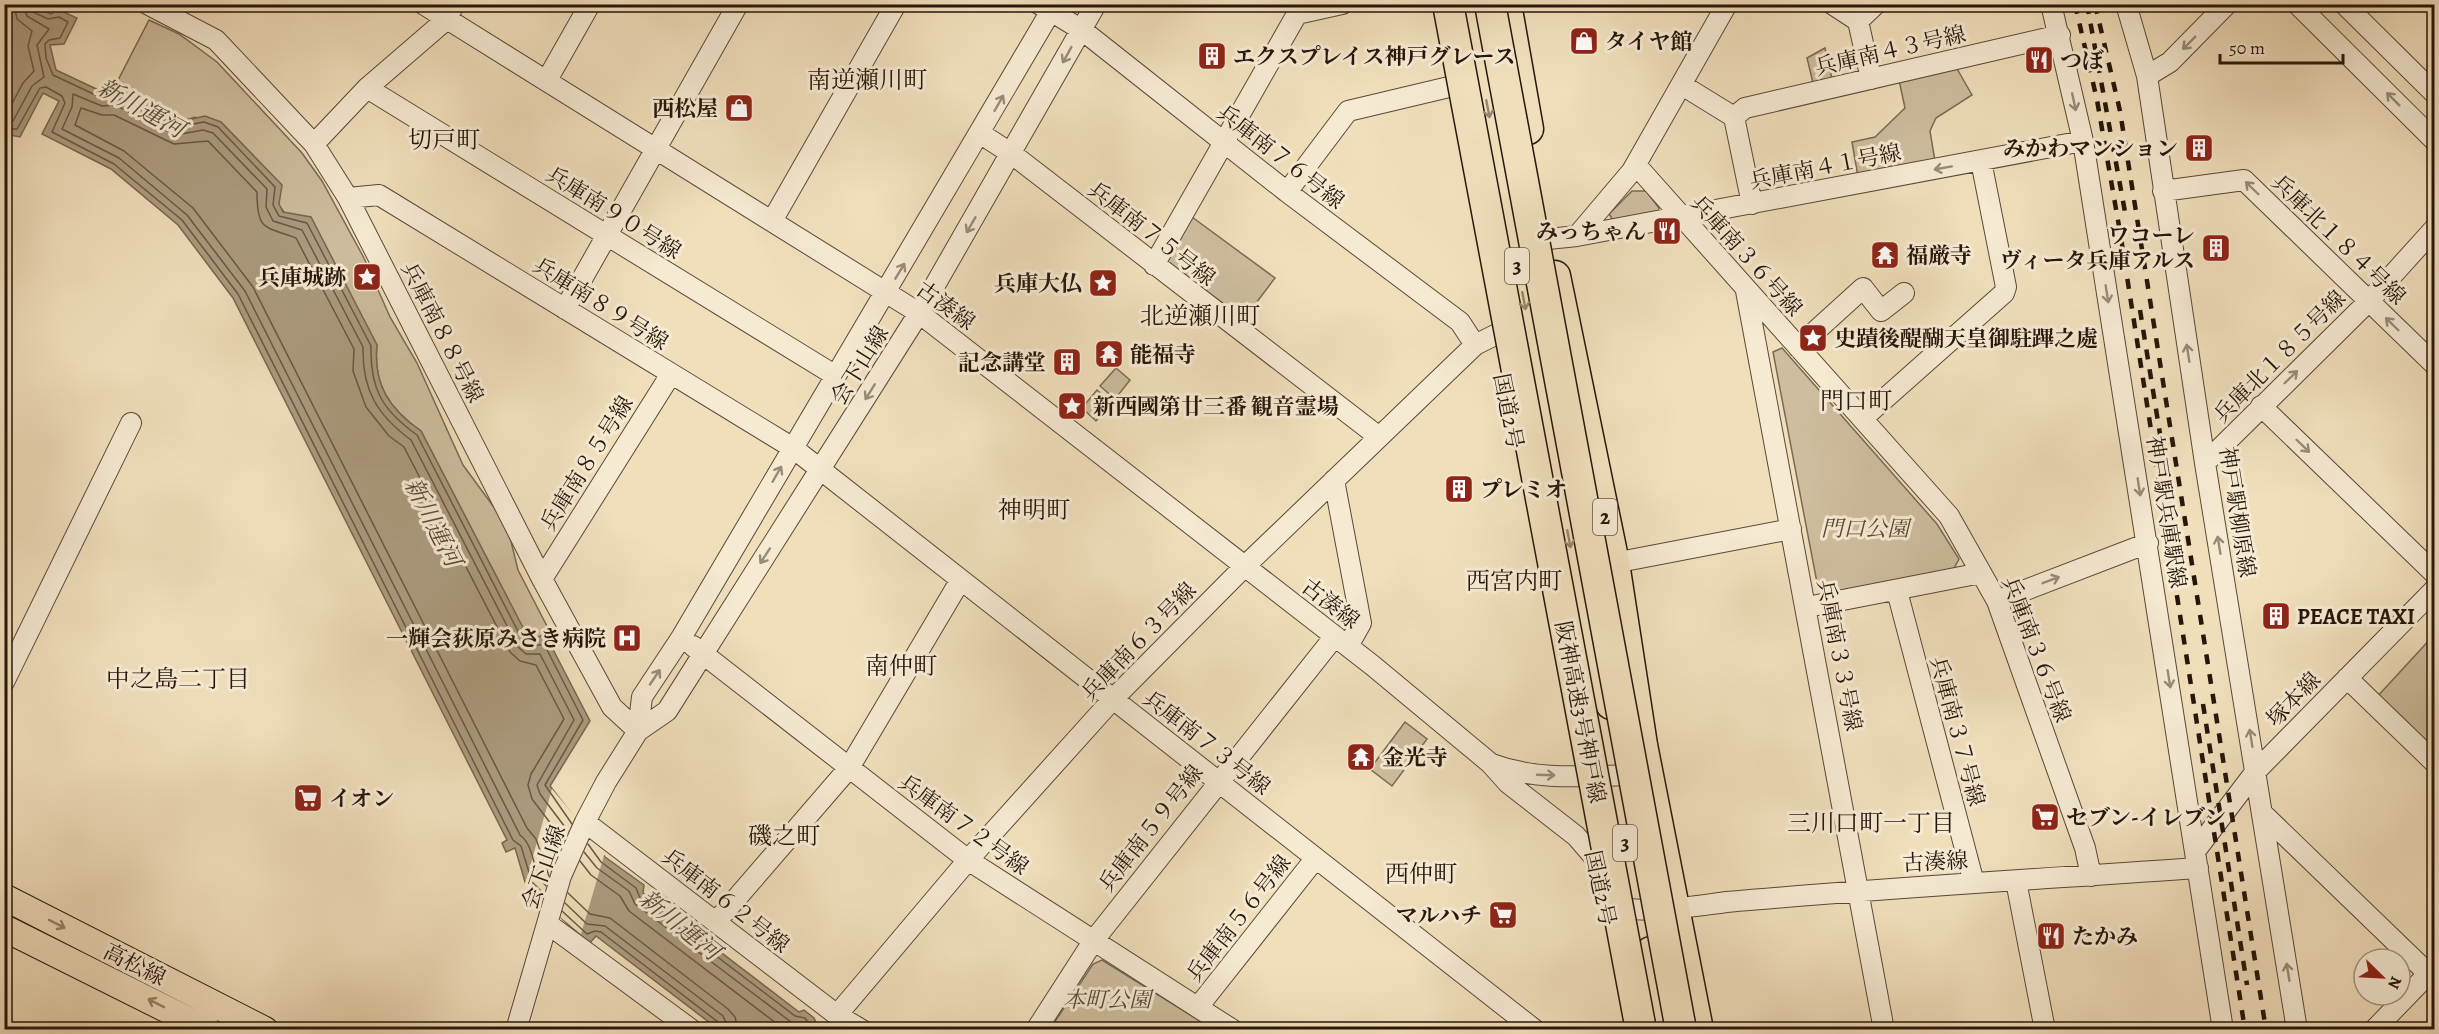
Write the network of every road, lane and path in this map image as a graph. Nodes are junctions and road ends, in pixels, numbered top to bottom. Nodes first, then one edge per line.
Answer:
1 (147, 4) edge
2 (423, 4) edge
3 (590, 4) edge
4 (738, 4) edge
5 (896, 4) edge
6 (1096, 4) edge
7 (1342, 4) edge
8 (1433, 4) edge
9 (1448, 4) edge
10 (1470, 4) edge
11 (1490, 4) edge
12 (1506, 4) edge
13 (1728, 4) edge
14 (1832, 4) edge
15 (1876, 4) edge
16 (2051, 4) edge
17 (2126, 4) edge
18 (2228, 4) edge
19 (2297, 4) edge
20 (2344, 4) edge
21 (1049, 7) edge
22 (450, 12) edge
23 (1858, 21) junction
24 (1082, 30) junction
25 (2060, 35) junction
26 (2147, 76) junction
27 (1870, 79) junction
28 (547, 80) junction
29 (1682, 85) junction
30 (1449, 87) junction
31 (367, 88) junction
32 (2434, 93) edge
33 (1734, 117) junction
34 (981, 134) junction
35 (2434, 140) edge
36 (2083, 141) junction
37 (1224, 142) junction
38 (314, 144) junction
39 (657, 149) junction
40 (1012, 154) junction
41 (1982, 161) junction
42 (1636, 165) junction
43 (2163, 191) junction
44 (1287, 192) junction
45 (348, 198) junction
46 (1752, 204) junction
47 (1680, 218) junction
48 (772, 221) junction
49 (2434, 229) edge
50 (607, 236) junction
51 (1577, 236) junction
52 (1548, 239) junction
53 (1154, 265) junction
54 (1746, 291) junction
55 (887, 292) junction
56 (1904, 293) dead end
57 (2369, 301) junction
58 (566, 309) junction
59 (920, 313) junction
60 (1485, 340) junction
61 (1798, 347) junction
62 (2434, 364) edge
63 (671, 374) junction
64 (836, 376) junction
65 (2261, 406) junction
66 (1863, 418) junction
67 (131, 423) dead end
68 (1379, 437) junction
69 (793, 448) junction
70 (2205, 463) junction
71 (821, 471) junction
72 (1334, 480) junction
73 (1791, 529) junction
74 (2148, 543) junction
75 (1614, 563) junction
76 (1244, 567) junction
77 (1981, 573) junction
78 (2434, 573) edge
79 (542, 579) junction
80 (960, 581) junction
81 (2434, 590) edge
82 (1897, 591) junction
83 (1997, 601) junction
84 (1807, 607) junction
85 (681, 638) junction
86 (1342, 641) junction
87 (702, 653) junction
88 (2347, 678) junction
89 (4, 682) edge
90 (1113, 699) junction
91 (638, 731) junction
92 (1586, 738) junction
93 (1628, 752) junction
94 (2434, 762) edge
95 (1490, 763) junction
96 (849, 768) junction
97 (2256, 771) junction
98 (1579, 776) junction
99 (1218, 780) junction
100 (1651, 788) junction
101 (2263, 814) junction
102 (584, 824) junction
103 (1595, 858) junction
104 (1315, 859) junction
105 (2197, 859) junction
106 (968, 860) junction
107 (2091, 876) junction
108 (2016, 881) junction
109 (1974, 883) junction
110 (1859, 890) junction
111 (4, 897) edge
112 (1605, 898) junction
113 (1674, 907) junction
114 (550, 917) junction
115 (716, 922) junction
116 (4, 928) edge
117 (1094, 940) junction
118 (2433, 974) edge
119 (1198, 1007) junction
120 (841, 1012) junction
121 (523, 1027) edge
122 (208, 1029) edge
123 (265, 1029) edge
124 (692, 1029) edge
125 (862, 1029) edge
126 (1036, 1029) edge
127 (1233, 1029) edge
128 (1535, 1029) edge
129 (1627, 1029) edge
130 (1641, 1029) edge
131 (1665, 1029) edge
132 (1681, 1029) edge
133 (1698, 1029) edge
134 (1884, 1029) edge
135 (2044, 1029) edge
136 (2223, 1029) edge
137 (2297, 1029) edge
138 (2374, 1029) edge

1 - 38 street, 兵庫南８８号線
2 - 22 street, 古湊線
3 - 28 street
4 - 39 street
5 - 48 street
6 - 24 street, 会下山線
7 - 37 street
8 - 30 highway, 国道2号
9 - 92 highway, 阪神高速3号神戸線 / 3, bridge
10 -> 93 highway, 3, bridge
11 - 93 highway, 阪神高速3号神戸線 / 3, bridge
12 - 52 highway, 2
13 - 29 street
14 - 23 street
15 - 23 street
16 - 25 street, 神戸駅兵庫駅線
17 - 26 street, 神戸駅柳原線
18 -> 26 street
35 -> 19 street
20 - 32 street
21 - 24 street, 兵庫南７６号線
34 -> 21 street, 会下山線
22 - 28 street, 古湊線
22 - 31 street
23 - 27 street
24 - 37 street, 兵庫南７６号線
24 -> 40 street, 会下山線
25 - 27 street, 兵庫南４３号線
25 -> 36 street, 神戸駅兵庫駅線
26 - 43 street, 神戸駅柳原線
27 - 33 street, 兵庫南４３号線
28 - 39 street, 古湊線
29 - 33 street
29 - 42 street
30 - 44 street
30 - 60 highway, 国道2号
31 - 38 street
31 - 50 street, 兵庫南９０号線
33 - 46 street
34 - 40 street, 兵庫南７５号線
55 -> 34 street, 会下山線
36 - 41 street, 兵庫南４１号線
36 -> 74 street, 神戸駅兵庫駅線
37 - 44 street, 兵庫南７６号線
37 - 53 street
38 - 45 street, 兵庫南８８号線
39 - 48 street, 古湊線
39 - 50 street
40 - 53 street, 兵庫南７５号線
40 -> 59 street, 会下山線
41 -> 46 street, 兵庫南４１号線
41 - 66 street
42 - 47 street, 兵庫南３６号線
42 - 51 street
57 -> 43 street, 兵庫北１８４号線
70 -> 43 street, 神戸駅柳原線
44 - 60 street, 兵庫南７６号線
45 - 58 street, 兵庫南８９号線
45 - 79 street, 兵庫南８８号線
46 - 47 street, 兵庫南４１号線
47 - 51 street, 兵庫南４１号線
47 - 54 street, 兵庫南３６号線
48 - 55 street, 古湊線
49 - 57 street, 兵庫北１８５号線
50 - 58 street
50 - 64 street, 兵庫南９０号線
51 - 52 street, 兵庫南４１号線
52 - 75 highway, 2
53 - 68 street, 兵庫南７５号線
54 - 61 street, 兵庫南３６号線
54 - 73 street, 兵庫南３３号線
55 - 59 street, 古湊線
55 - 64 street, 会下山線
56 - 61 street
62 -> 57 street, 兵庫北１８４号線
65 -> 57 street, 兵庫北１８５号線
58 - 63 street, 兵庫南８９号線
59 -> 71 street, 会下山線
59 - 76 street, 古湊線
60 - 68 street, 兵庫南６３号線
60 - 98 highway, 国道2号
61 - 66 street, 兵庫南３６号線
63 - 69 street, 兵庫南８９号線
63 - 79 street, 兵庫南８５号線
64 - 69 street, 会下山線
65 - 70 street, 兵庫北１８５号線
65 -> 78 street
66 - 77 street, 兵庫南３６号線
67 - 89 street
68 - 72 street, 兵庫南６３号線
69 - 71 street, 兵庫南８９号線
85 -> 69 street, 会下山線
97 -> 70 street, 神戸駅柳原線
71 - 80 street, 兵庫南７３号線
71 -> 87 street, 会下山線
72 - 76 street, 兵庫南６３号線
72 - 86 street, 兵庫南５９号線
73 - 75 street
73 - 84 street, 兵庫南３３号線
83 -> 74 street
74 -> 105 street, 神戸駅兵庫駅線
75 - 100 highway, 2
76 - 86 street, 古湊線
76 - 90 street, 兵庫南６３号線
77 - 82 street
77 - 83 street, 兵庫南３６号線
79 - 91 street, 兵庫南８８号線
80 - 90 street, 兵庫南７３号線
80 - 96 street
81 - 88 street, 塚本線
82 - 84 street
82 - 109 street, 兵庫南３７号線
83 - 107 street, 兵庫南３６号線
84 - 110 street, 兵庫南３３号線
85 - 87 street, 兵庫南７２号線
91 -> 85 street, 会下山線
86 - 95 street, 古湊線
86 - 99 street, 兵庫南５９号線
87 - 91 street, 会下山線
87 - 96 street, 兵庫南７２号線
88 - 94 street
88 - 97 street, 塚本線
90 - 99 street, 兵庫南７３号線
90 - 106 street, 兵庫南６３号線
91 - 102 street, 会下山線
92 - 130 highway, 阪神高速3号神戸線 / 3, bridge
92 - 131 highway, 3, bridge
93 - 132 highway, 阪神高速3号神戸線 / 3, bridge
95 -> 98 street, 古湊線
95 - 103 street, 古湊線
96 - 106 street, 兵庫南７２号線
96 - 115 street
97 - 101 street, 神戸駅柳原線
97 - 105 street, 塚本線
98 - 100 street, 古湊線
98 - 103 highway, 国道2号
99 - 104 street, 兵庫南７３号線
99 - 117 street, 兵庫南５９号線
100 - 113 highway, 2
101 - 118 street
137 -> 101 street, 神戸駅柳原線
102 - 114 street, 会下山線
102 - 115 street, 兵庫南６２号線
103 - 112 highway, 国道2号
104 - 119 street, 兵庫南５６号線
104 - 128 street, 兵庫南７３号線
105 - 107 street, 古湊線
105 - 136 street, 神戸駅兵庫駅線
106 - 117 street, 兵庫南７２号線
106 - 120 street, 兵庫南６３号線
107 - 108 street, 古湊線
108 - 109 street, 古湊線
108 - 135 street
109 - 110 street, 古湊線
110 - 113 street, 古湊線
110 - 134 street, 兵庫南３３号線
111 -> 123 main road, 高松線
112 - 113 street, 古湊線
112 - 129 highway, 国道2号
113 - 133 highway, 2
114 - 121 street, 会下山線
114 - 124 street
115 - 120 street, 兵庫南６２号線
122 -> 116 main road, 高松線
117 - 119 street, 兵庫南７２号線
117 - 126 street, 兵庫南５９号線
118 - 138 street
119 - 127 street, 兵庫南７２号線
120 - 125 street, 兵庫南６２号線

